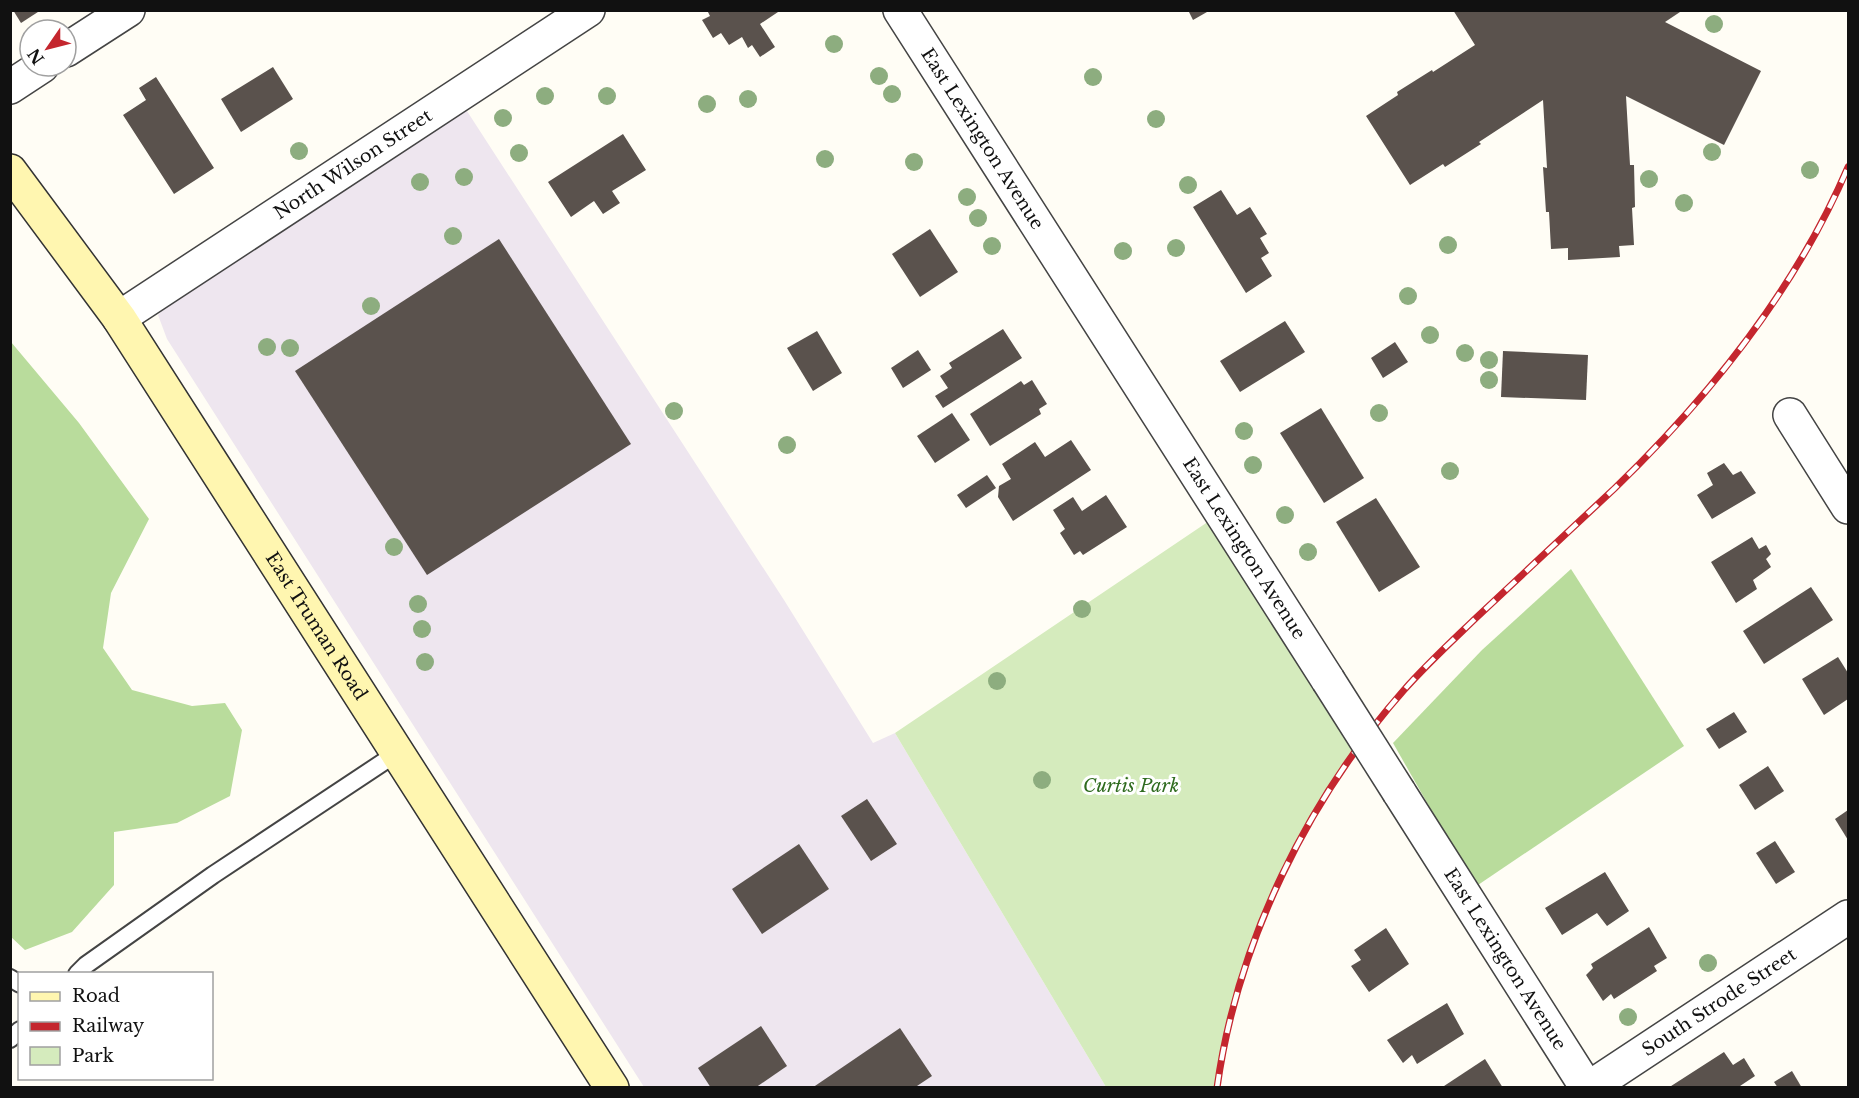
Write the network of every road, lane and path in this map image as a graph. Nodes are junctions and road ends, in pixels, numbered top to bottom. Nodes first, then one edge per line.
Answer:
1 (128, 10) edge
2 (588, 10) edge
3 (900, 10) edge
4 (78, 43) edge
5 (24, 78) edge
6 (10, 87) edge
7 (10, 171) edge
8 (119, 318) junction
9 (1790, 415) dead end
10 (1848, 507) edge
11 (397, 753) junction
12 (1848, 917) edge
13 (79, 972) edge
14 (612, 1088) edge
15 (1588, 1088) edge

1 - 4 street
2 - 8 street, North Wilson Street
3 - 15 street, East Lexington Avenue, bridge
5 - 6 street
7 - 8 main road, East Truman Road
8 - 11 main road, East Truman Road
9 - 10 street
11 - 13 lane
11 - 14 main road, East Truman Road
12 - 15 street, South Strode Street

